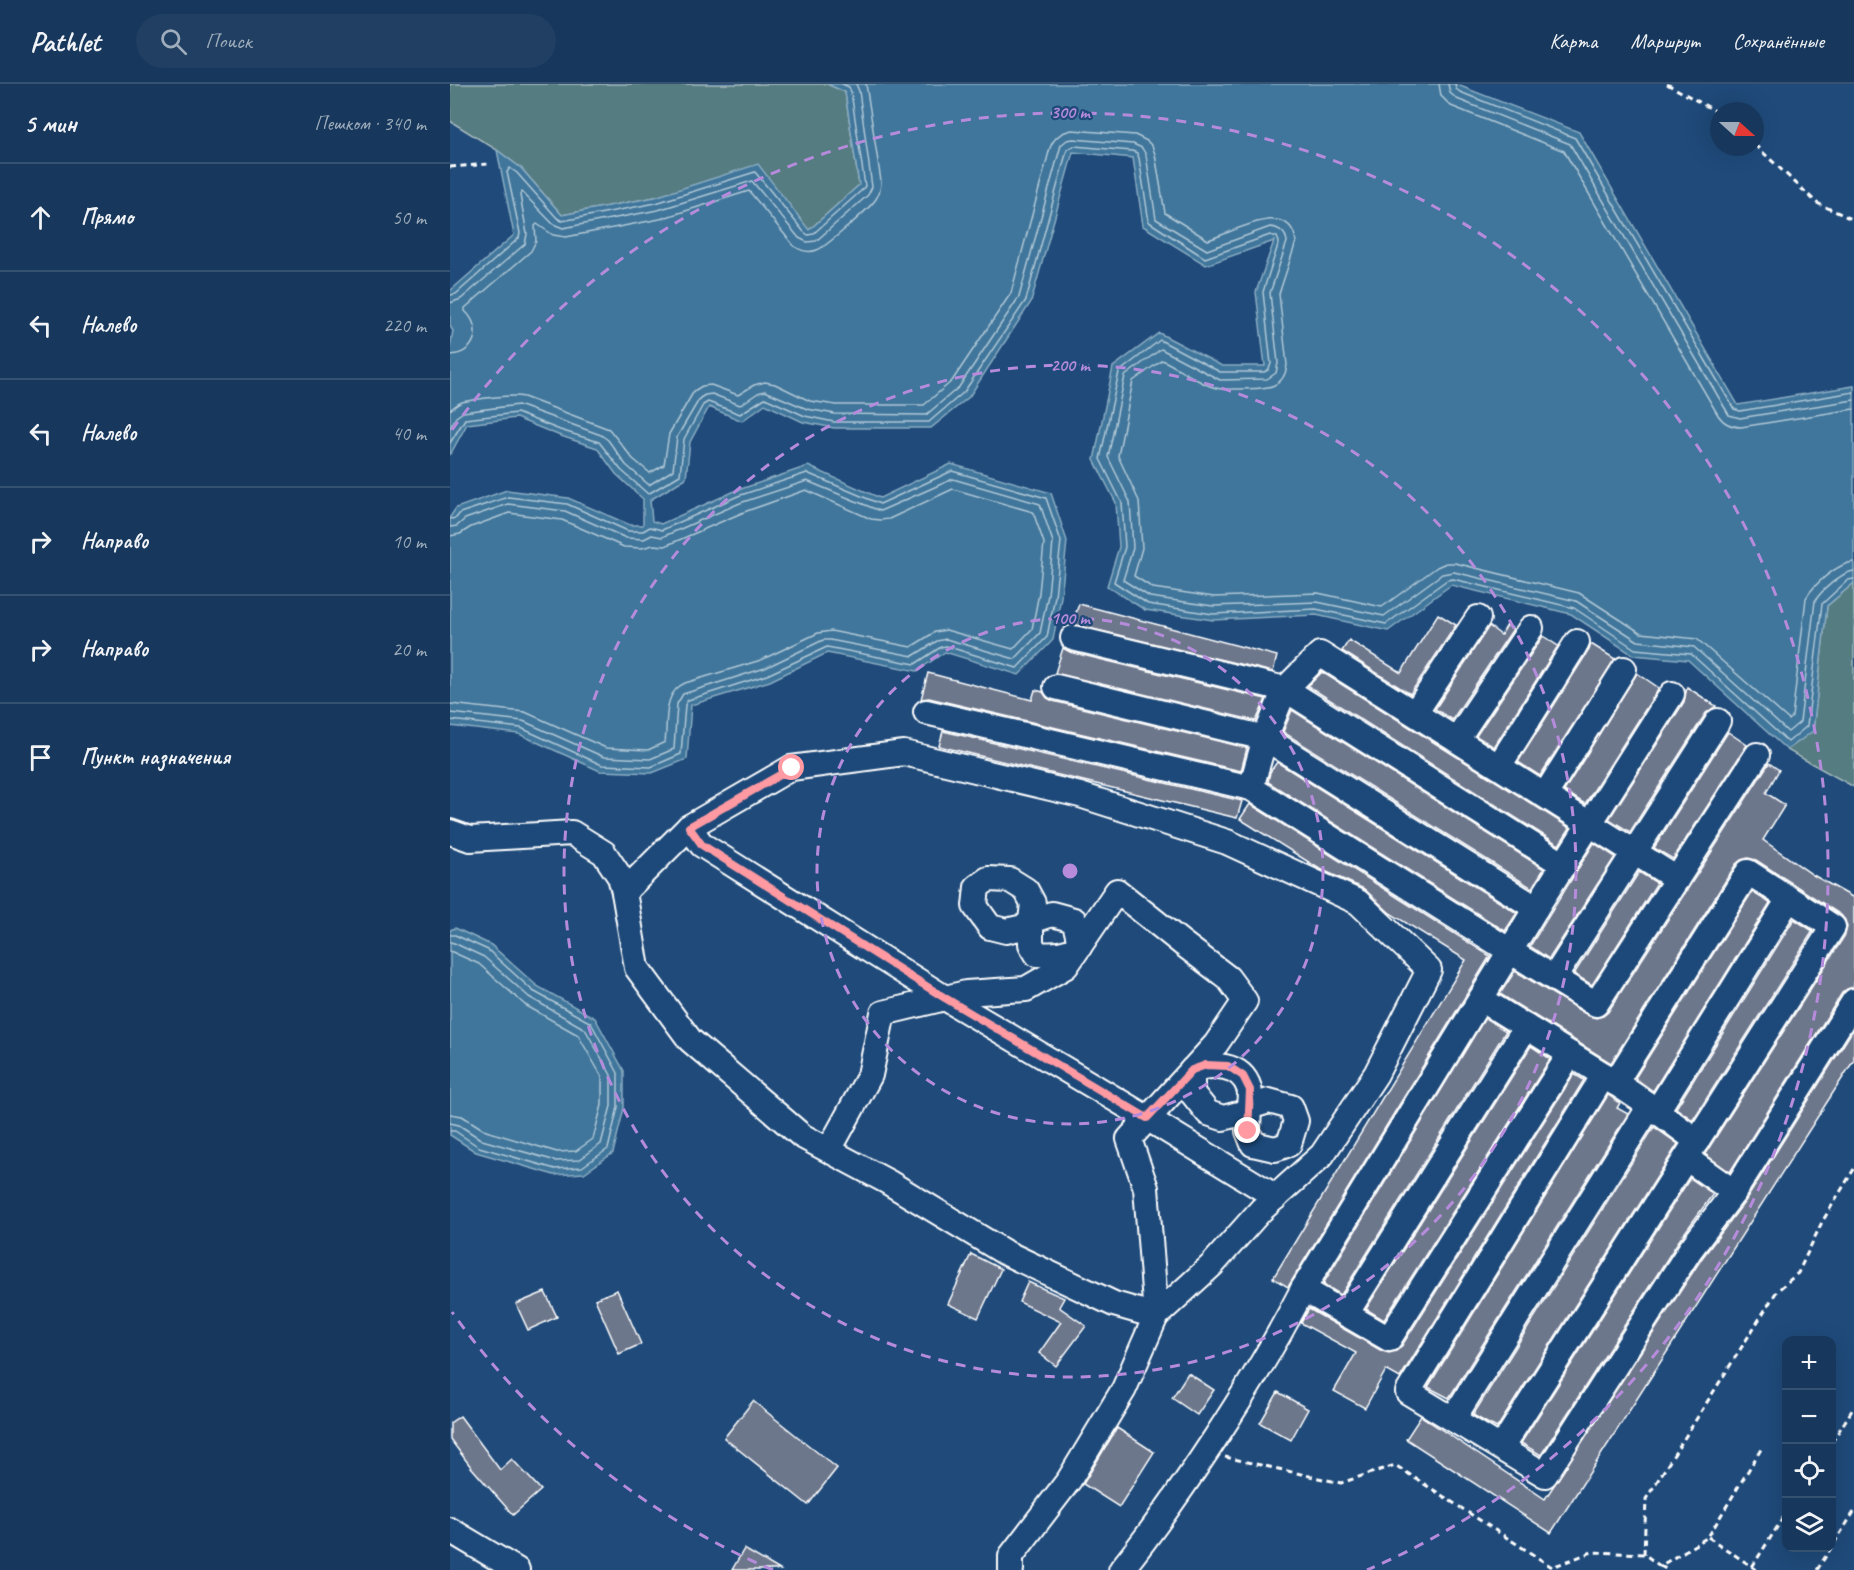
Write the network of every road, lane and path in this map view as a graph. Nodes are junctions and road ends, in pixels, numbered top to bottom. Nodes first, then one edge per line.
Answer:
1 (1667, 84) edge
2 (1710, 108) edge
3 (1764, 154) edge
4 (489, 164) dead end
5 (450, 167) edge
6 (1854, 220) edge
7 (1478, 618) dead end
8 (1531, 628) dead end
9 (1073, 638) dead end
10 (1577, 642) dead end
11 (1624, 669) dead end
12 (1056, 687) dead end
13 (1285, 689) junction
14 (1672, 694) dead end
15 (926, 712) dead end
16 (1416, 713) junction
17 (1718, 721) dead end
18 (1265, 738) junction
19 (1457, 740) junction
20 (1757, 755) dead end
21 (1499, 766) junction
22 (1251, 788) junction
23 (1545, 795) junction
24 (1590, 824) junction
25 (689, 827) junction
26 (450, 832) edge
27 (1634, 852) junction
28 (1564, 865) junction
29 (1677, 879) junction
30 (624, 892) junction
31 (1790, 899) junction
32 (1536, 908) junction
33 (1079, 947) junction
34 (1510, 951) junction
35 (1554, 978) junction
36 (945, 998) junction
37 (1481, 999) junction
38 (1854, 1001) edge
39 (1526, 1027) junction
40 (1570, 1054) junction
41 (1192, 1070) junction
42 (1610, 1079) junction
43 (1653, 1108) junction
44 (1147, 1118) junction
45 (829, 1150) junction
46 (1691, 1150) junction
47 (1854, 1169) edge
48 (1734, 1192) junction
49 (1276, 1197) junction
50 (1303, 1289) junction
51 (1346, 1314) junction
52 (1156, 1316) junction
53 (1854, 1407) edge
54 (1453, 1419) junction
55 (1836, 1436) edge
56 (1762, 1446) dead end
57 (1501, 1448) junction
58 (1206, 1452) junction
59 (1854, 1512) edge
60 (1782, 1519) edge
61 (450, 1530) edge
62 (1707, 1537) junction
63 (1644, 1554) junction
64 (1660, 1566) junction
65 (1752, 1567) junction
66 (517, 1570) edge
67 (1011, 1570) edge
68 (1121, 1570) edge
69 (1668, 1570) edge
70 (1757, 1570) edge
71 (1817, 1570) edge

1 - 2 path
3 - 6 path
4 - 5 path
7 - 16 street
8 - 19 street
9 - 13 street
10 - 21 street
11 - 23 street
12 - 18 street
13 - 16 street
13 - 18 street
13 - 28 street
14 - 24 street
15 - 22 street
16 - 19 street
17 - 27 street
18 - 22 street
18 - 32 street
19 - 21 street
20 - 29 street
21 - 23 street
22 - 34 street
23 - 24 street
24 - 27 street
24 - 28 street
25 - 30 street
25 - 36 street
25 - 49 street
26 - 30 street
27 - 29 street
27 - 35 street
28 - 32 street
29 - 35 street
30 - 45 street
31 - 42 street
31 - 43 street
31 - 46 street
32 - 34 street
33 - 33 street
33 - 36 street
33 - 41 street
34 - 35 street
34 - 37 street
36 - 44 street
36 - 45 street
37 - 39 street
37 - 50 street
38 - 48 street
39 - 40 street
39 - 51 street
40 - 42 street
40 - 51 street
41 - 41 street
41 - 44 street
42 - 43 street
42 - 54 street
43 - 46 street
43 - 54 street
44 - 49 street
44 - 52 street
45 - 52 street
46 - 48 street
46 - 57 street
47 - 63 path
48 - 57 street
49 - 52 street
50 - 51 street
50 - 58 street
52 - 67 street
53 - 55 path
54 - 57 street
56 - 62 path
58 - 63 path
58 - 68 street
59 - 71 path
60 - 65 path
61 - 66 street
62 - 64 path
62 - 65 path
63 - 64 path
64 - 69 path
65 - 70 path

